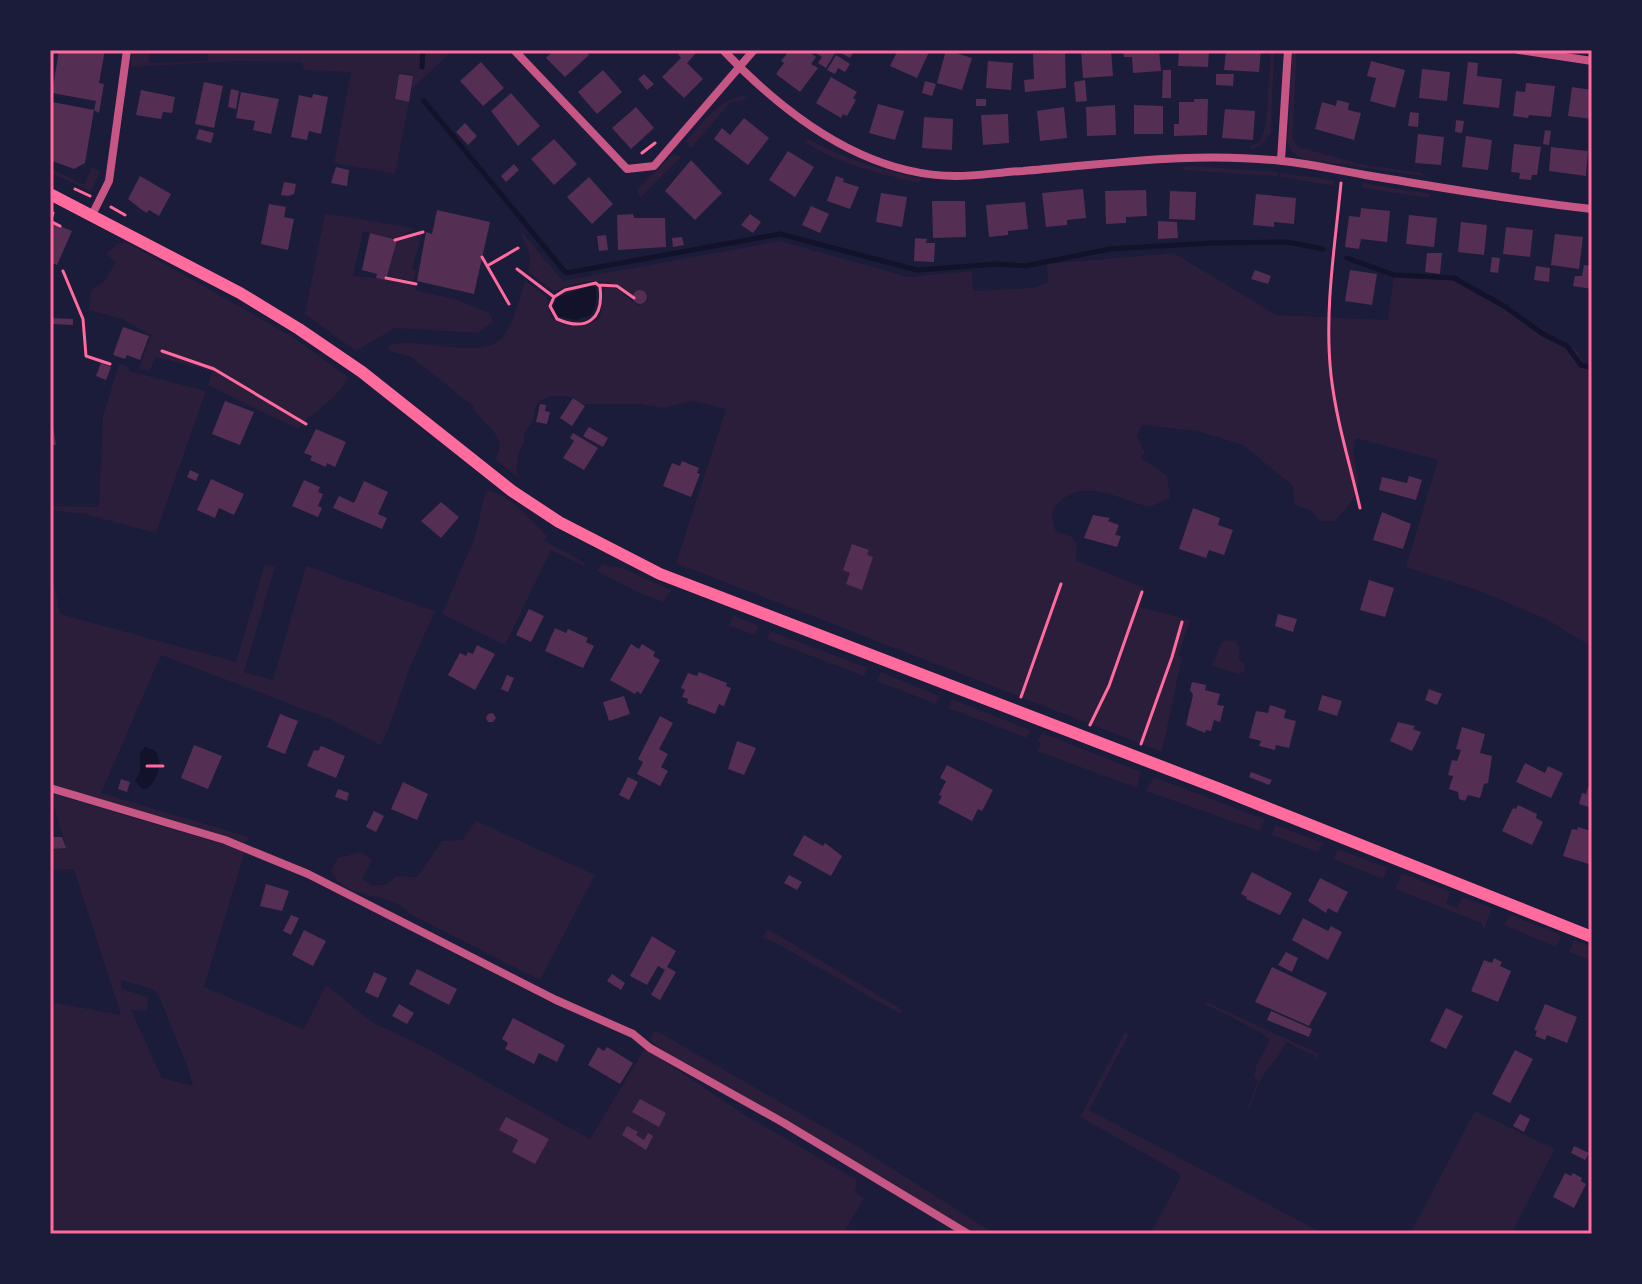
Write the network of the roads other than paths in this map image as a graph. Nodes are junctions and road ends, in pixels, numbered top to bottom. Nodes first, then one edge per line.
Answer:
1 (127, 50) edge
2 (514, 50) edge
3 (723, 50) edge
4 (754, 50) edge
5 (1288, 50) edge
6 (1519, 50) edge
7 (1592, 61) edge
8 (741, 68) junction
9 (1281, 160) junction
10 (50, 194) edge
11 (1592, 209) edge
12 (92, 215) junction
13 (50, 788) edge
14 (1592, 937) edge
15 (968, 1234) edge

1 - 12 street
2 - 8 street
3 - 8 street
4 - 8 street
5 - 9 street
6 - 7 street
8 - 9 street
9 - 11 street
10 - 12 main road
12 - 14 main road
13 - 15 street

